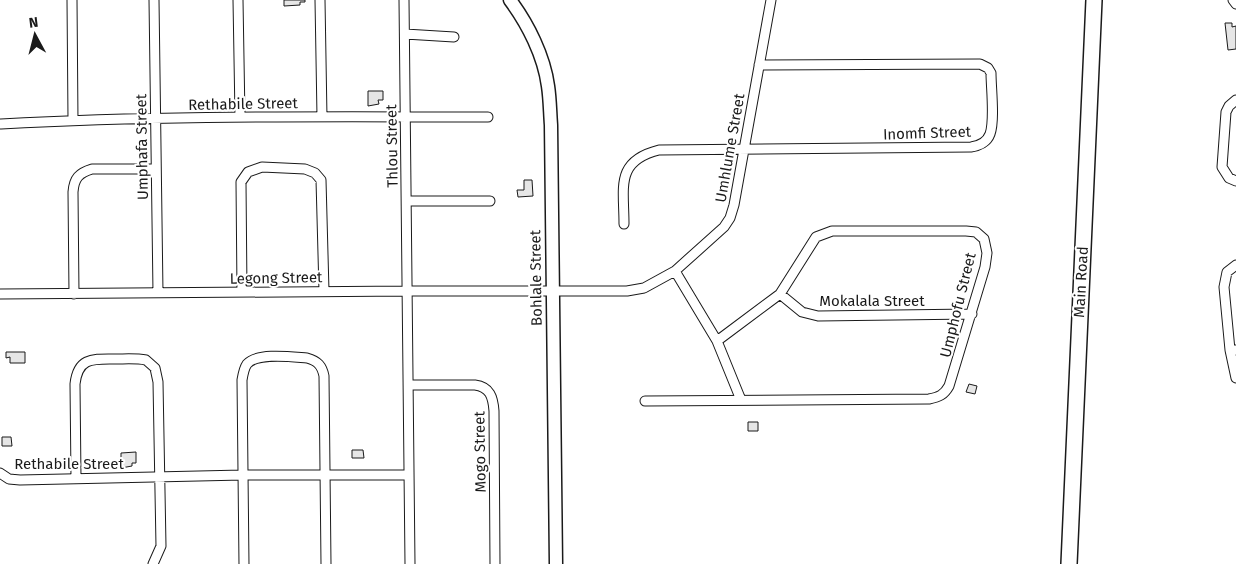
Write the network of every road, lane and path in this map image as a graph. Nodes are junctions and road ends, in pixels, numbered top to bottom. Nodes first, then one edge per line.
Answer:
1 (72, 0) edge
2 (154, 0) edge
3 (238, 0) edge
4 (320, 0) edge
5 (404, 0) edge
6 (510, 0) edge
7 (771, 0) edge
8 (1094, 0) edge
9 (1233, 0) edge
10 (1236, 4) edge
11 (404, 34) junction
12 (454, 37) dead end
13 (759, 65) junction
14 (1236, 100) edge
15 (240, 117) junction
16 (322, 117) junction
17 (405, 117) junction
18 (488, 118) dead end
19 (155, 119) junction
20 (73, 120) junction
21 (0, 124) edge
22 (743, 149) junction
23 (156, 169) junction
24 (1236, 180) edge
25 (407, 201) junction
26 (490, 201) dead end
27 (624, 224) dead end
28 (1236, 265) edge
29 (675, 271) junction
30 (324, 291) junction
31 (407, 291) junction
32 (553, 291) junction
33 (242, 292) junction
34 (0, 294) edge
35 (74, 294) junction
36 (158, 294) junction
37 (780, 294) junction
38 (972, 314) junction
39 (717, 341) junction
40 (1233, 350) edge
41 (1236, 378) edge
42 (409, 385) junction
43 (741, 400) junction
44 (645, 401) dead end
45 (0, 473) edge
46 (243, 475) junction
47 (326, 475) junction
48 (409, 475) junction
49 (76, 478) junction
50 (161, 478) junction
51 (153, 564) edge
52 (244, 564) edge
53 (326, 564) edge
54 (410, 564) edge
55 (495, 564) edge
56 (556, 564) edge
57 (1069, 564) edge

1 - 20 street
2 - 19 street, Umphafa Street
3 - 15 street
4 - 16 street
5 - 11 street, Thlou Street
6 - 32 street, Bohlale Street
7 - 13 street, Umhlume Street
8 - 57 main road, Main Road
9 - 10 street
11 - 12 street
11 - 17 street, Thlou Street
13 - 22 street, Umhlume Street
13 - 22 street, Inomfi Street
14 - 24 street
15 - 16 street, Rethabile Street
15 - 19 street, Rethabile Street
16 - 17 street, Rethabile Street
17 - 18 street, Rethabile Street
17 - 25 street, Thlou Street
19 - 20 street, Rethabile Street
19 - 23 street, Umphafa Street
20 - 21 street, Rethabile Street
22 - 27 street
22 - 29 street, Umhlume Street
23 - 35 street
23 - 36 street, Umphafa Street
25 - 26 street
25 - 31 street, Thlou Street
28 - 40 street
29 - 32 street, Umhlume Street
29 - 39 street
30 - 31 street, Legong Street
30 - 33 street, Legong Street
30 - 33 street
31 - 32 street, Legong Street
31 - 42 street
32 - 56 street, Bohlale Street
33 - 36 street, Legong Street
34 - 35 street, Legong Street
35 - 36 street, Legong Street
37 - 38 street, Mokalala Street
37 - 38 street, Umphofu Street
37 - 39 street, Umphofu Street
38 - 43 street, Umphofu Street
39 - 43 street
40 - 41 street
42 - 48 street
42 - 55 street, Mogo Street
43 - 44 street, Umphofu Street
45 - 49 street, Rethabile Street
46 - 47 street, Rethabile Street
46 - 47 street
46 - 50 street, Rethabile Street
46 - 52 street
47 - 48 street, Rethabile Street
47 - 53 street
48 - 54 street
49 - 50 street, Rethabile Street
49 - 50 street
50 - 51 street

